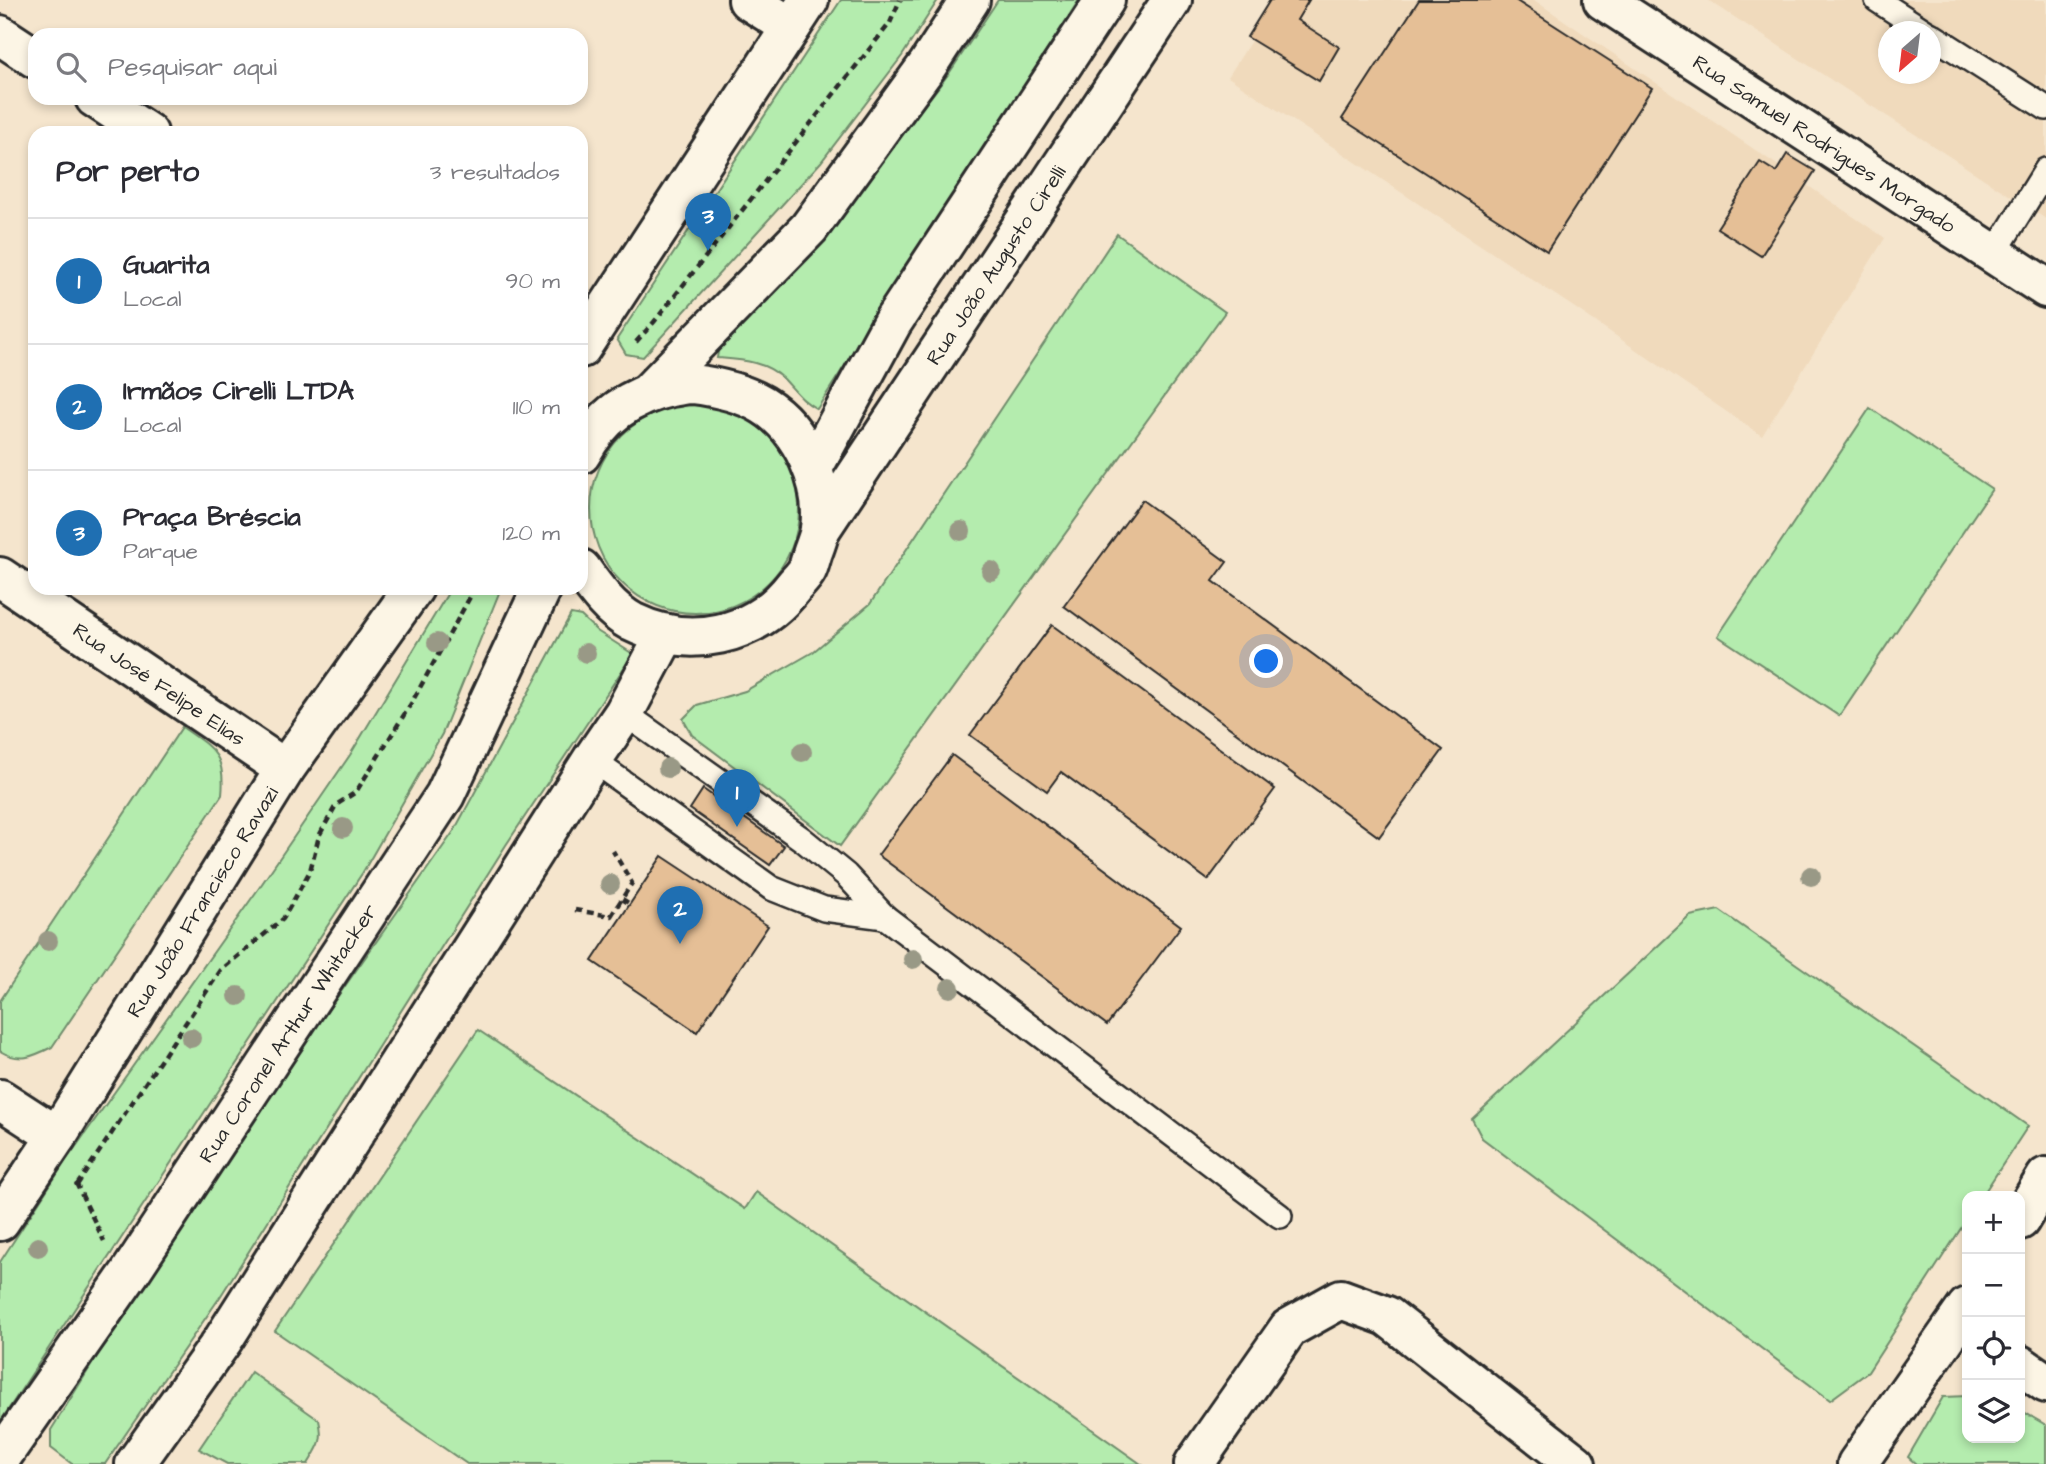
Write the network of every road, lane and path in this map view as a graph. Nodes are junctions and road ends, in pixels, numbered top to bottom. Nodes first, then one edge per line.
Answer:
1 (748, 0) edge
2 (900, 0) edge
3 (970, 0) edge
4 (1105, 0) edge
5 (1172, 0) edge
6 (1603, 0) edge
7 (1877, 0) edge
8 (800, 14) edge
9 (1909, 21) edge
10 (0, 35) edge
11 (1941, 41) edge
12 (28, 53) edge
13 (106, 105) edge
14 (2046, 108) edge
15 (137, 126) edge
16 (2046, 170) edge
17 (1994, 254) junction
18 (2046, 288) edge
19 (588, 337) edge
20 (636, 342) dead end
21 (649, 392) junction
22 (588, 436) edge
23 (813, 468) junction
24 (820, 530) junction
25 (0, 577) edge
26 (588, 579) edge
27 (409, 595) edge
28 (471, 595) edge
29 (539, 595) edge
30 (666, 634) junction
31 (624, 713) junction
32 (592, 760) junction
33 (285, 769) junction
34 (612, 851) dead end
35 (622, 900) junction
36 (630, 904) dead end
37 (575, 910) dead end
38 (885, 917) junction
39 (0, 1099) edge
40 (57, 1136) junction
41 (71, 1173) dead end
42 (2046, 1177) edge
43 (77, 1185) junction
44 (2025, 1212) edge
45 (1280, 1216) dead end
46 (0, 1221) edge
47 (104, 1243) dead end
48 (1962, 1322) edge
49 (2025, 1368) edge
50 (2046, 1383) edge
51 (11, 1458) edge
52 (135, 1464) edge
53 (1194, 1464) edge
54 (1576, 1464) edge
55 (1857, 1464) edge

1 - 8 main road
2 - 20 path
3 - 21 main road
4 - 23 main road
5 - 24 main road, Rua João Augusto Cirelli
6 - 17 main road, Rua Samuel Rodrigues Morgado
7 - 9 lane
8 - 19 main road
10 - 12 main road
11 - 14 lane
13 - 15 main road
16 - 17 lane
17 - 18 main road, Rua Samuel Rodrigues Morgado
21 - 22 main road
21 - 23 main road
23 - 24 main road
24 - 30 main road
25 - 33 main road, Rua José Felipe Elias
26 - 30 main road
27 - 33 main road, Rua João Francisco Ravazi
28 - 43 path
29 - 51 main road, Rua Coronel Arthur Whitacker
30 - 31 main road
31 - 32 main road
31 - 38 lane
32 - 38 lane
32 - 52 main road
33 - 40 main road, Rua João Francisco Ravazi
34 - 35 path
35 - 36 path
35 - 37 path
38 - 45 lane
39 - 40 main road
40 - 46 main road, Rua João Francisco Ravazi
41 - 43 path
42 - 44 main road
43 - 47 path
48 - 55 main road
49 - 50 main road
53 - 54 main road

